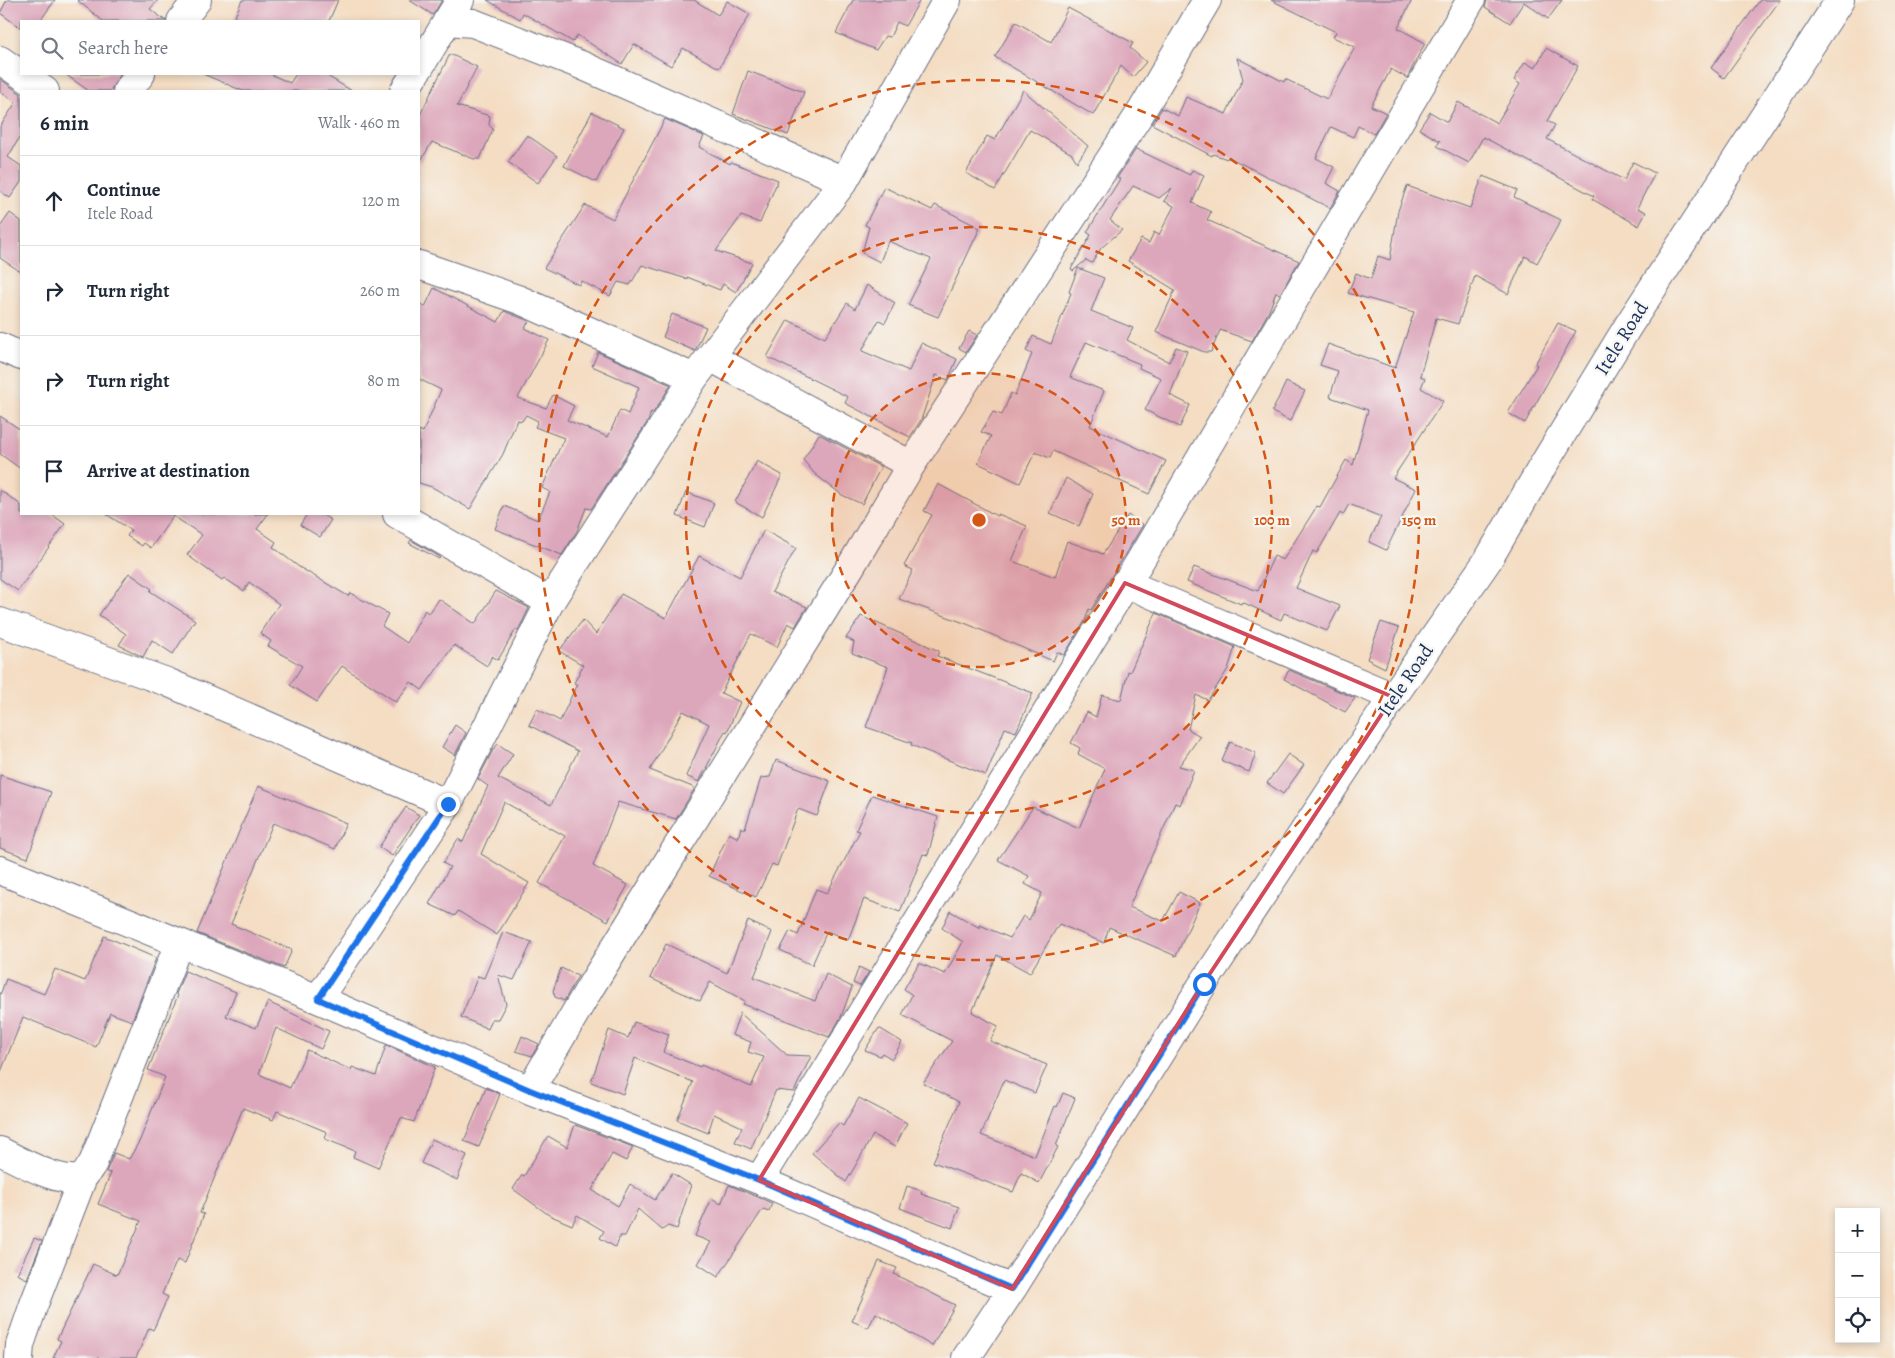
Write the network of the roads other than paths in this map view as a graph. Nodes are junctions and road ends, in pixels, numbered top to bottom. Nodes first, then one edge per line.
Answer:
1 (197, 0) edge
2 (947, 0) edge
3 (1207, 0) edge
4 (1471, 0) edge
5 (1840, 0) edge
6 (453, 11) edge
7 (182, 20) edge
8 (0, 60) edge
9 (420, 66) edge
10 (20, 74) edge
11 (22, 75) edge
12 (140, 75) edge
13 (414, 75) edge
14 (44, 90) edge
15 (129, 90) edge
16 (405, 90) edge
17 (844, 181) junction
18 (420, 264) edge
19 (0, 347) edge
20 (20, 356) edge
21 (702, 368) junction
22 (911, 465) junction
23 (399, 515) edge
24 (1125, 583) junction
25 (550, 602) junction
26 (0, 622) edge
27 (1393, 697) junction
28 (448, 804) junction
29 (0, 870) edge
30 (179, 943) junction
31 (318, 999) junction
32 (530, 1090) junction
33 (0, 1151) edge
34 (83, 1177) junction
35 (759, 1180) junction
36 (1012, 1289) junction
37 (18, 1357) edge
38 (966, 1358) edge

1 - 7 street
2 - 17 street
3 - 22 street
4 - 24 street
5 - 27 street, Itele Road
6 - 9 street
6 - 17 street
8 - 10 street
11 - 14 street
12 - 15 street
13 - 16 street
17 - 21 street
18 - 21 street
19 - 20 street
21 - 22 street
21 - 25 street
22 - 32 street
23 - 25 street
24 - 27 street
24 - 35 street
25 - 28 street
26 - 28 street
27 - 36 street, Itele Road
28 - 31 street
29 - 30 street
30 - 31 street
30 - 34 street
31 - 32 street
32 - 35 street
33 - 34 street
34 - 37 street
35 - 36 street
36 - 38 street, Itele Road

